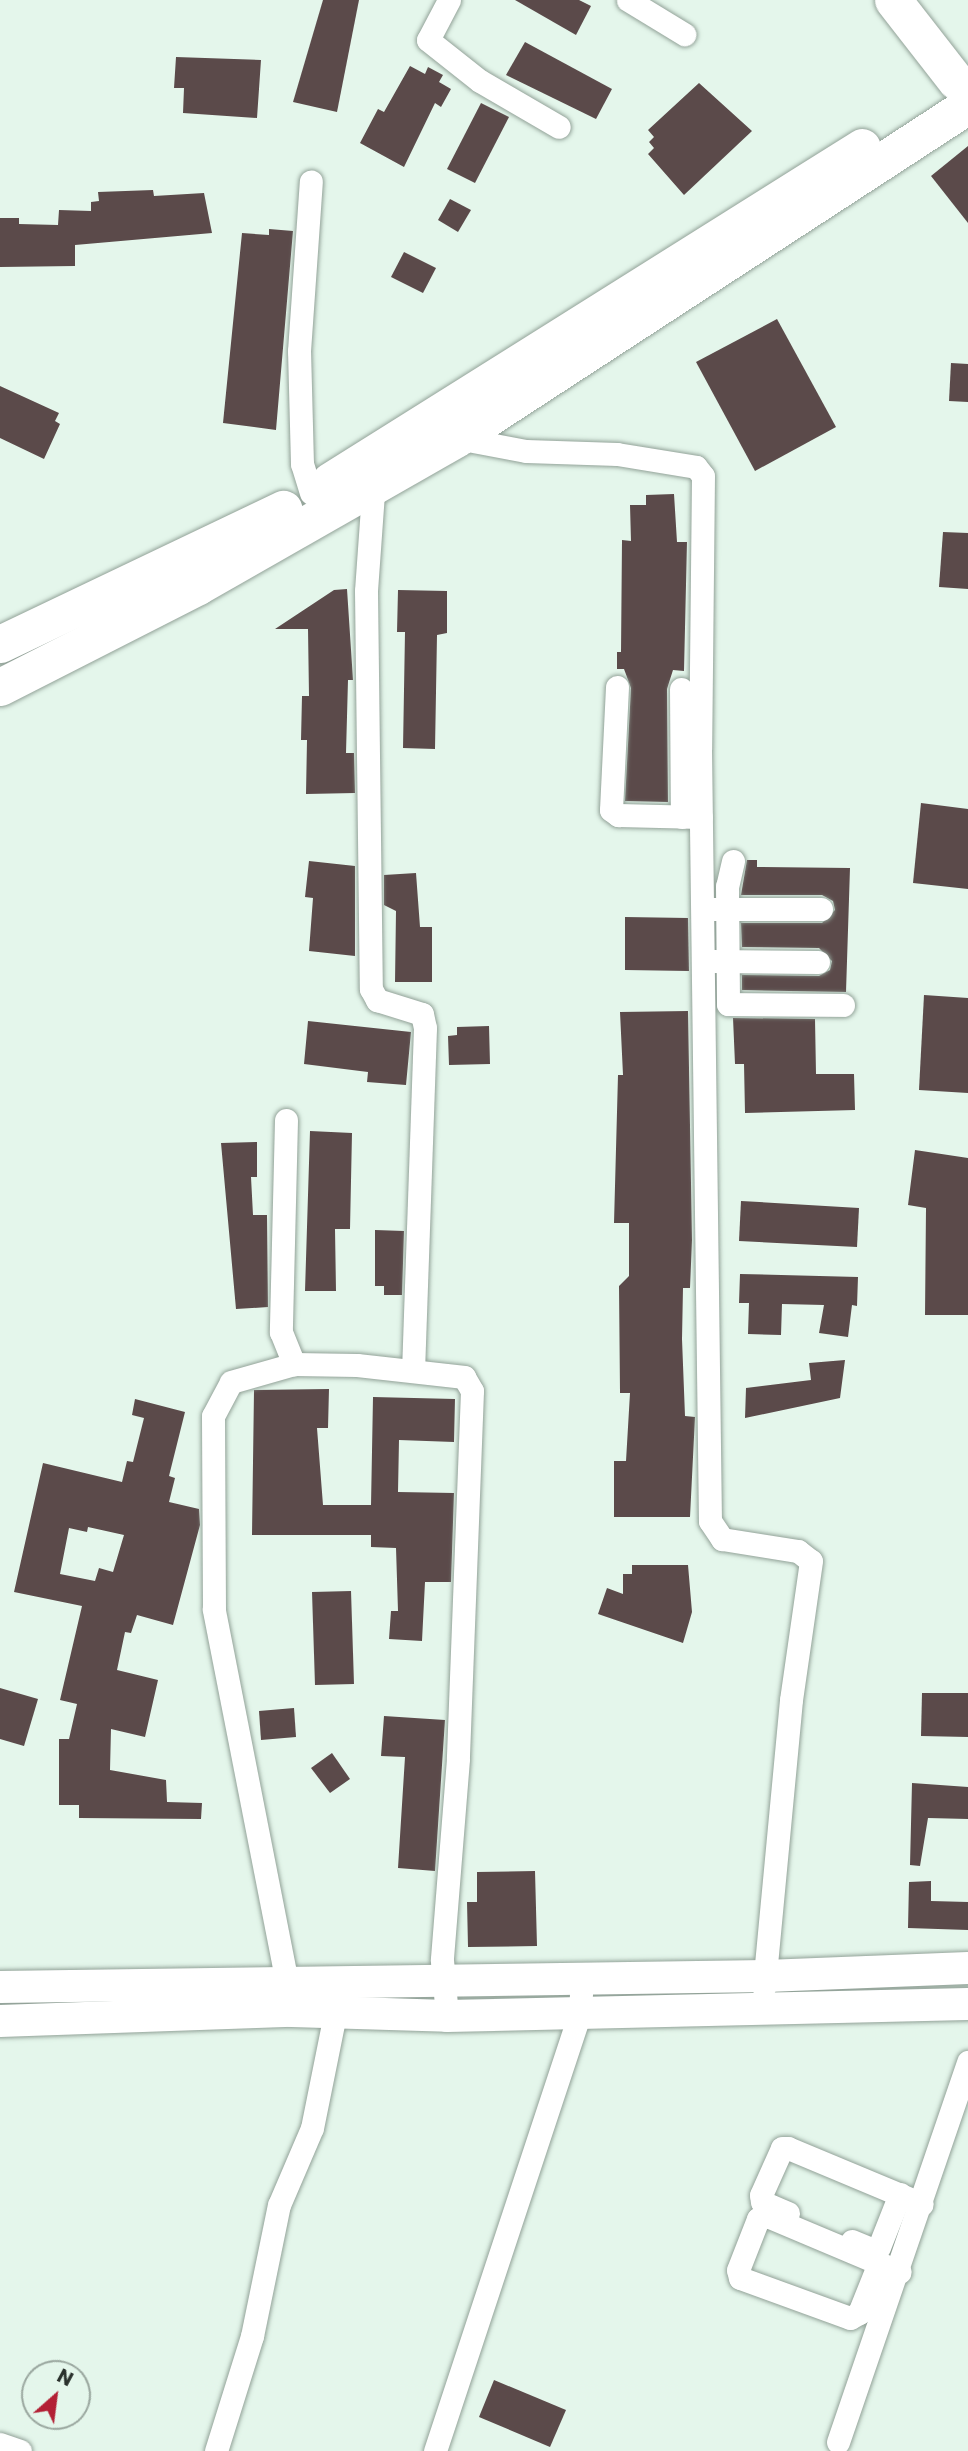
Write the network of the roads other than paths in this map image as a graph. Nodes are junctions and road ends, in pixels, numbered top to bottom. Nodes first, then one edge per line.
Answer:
1 (449, 0) edge
2 (628, 0) edge
3 (892, 0) edge
4 (684, 34) dead end
5 (961, 93) edge
6 (559, 127) dead end
7 (311, 181) dead end
8 (457, 438) junction
9 (373, 470) junction
10 (311, 493) junction
11 (0, 644) edge
12 (0, 687) edge
13 (617, 687) dead end
14 (681, 689) dead end
15 (691, 748) junction
16 (692, 817) junction
17 (733, 861) dead end
18 (715, 909) junction
19 (821, 909) dead end
20 (716, 961) junction
21 (818, 962) dead end
22 (843, 1005) dead end
23 (286, 1120) dead end
24 (293, 1364) junction
25 (413, 1370) junction
26 (968, 1968) edge
27 (765, 1976) junction
28 (582, 1980) junction
29 (444, 1982) junction
30 (0, 1987) edge
31 (289, 1996) junction
32 (337, 1997) junction
33 (968, 2004) edge
34 (762, 2009) junction
35 (580, 2014) junction
36 (447, 2016) junction
37 (0, 2021) edge
38 (968, 2062) edge
39 (900, 2194) junction
40 (922, 2204) junction
41 (889, 2268) junction
42 (838, 2442) dead end
43 (0, 2444) edge
44 (20, 2451) edge
45 (216, 2451) edge
46 (435, 2451) edge

1 - 6 street
2 - 4 street
3 - 5 main road
5 - 8 main road
5 - 9 main road
7 - 10 street
8 - 9 main road
8 - 15 street
9 - 10 main road
9 - 12 main road
9 - 25 street
10 - 11 main road
13 - 16 street
14 - 15 street
15 - 16 street
16 - 18 street
17 - 18 street
18 - 19 street
18 - 20 street
20 - 21 street
20 - 22 street
20 - 27 street
23 - 24 street
24 - 25 street
24 - 31 street
25 - 29 street
26 - 27 main road
27 - 28 main road
27 - 34 street
28 - 29 main road
28 - 35 street
29 - 32 main road
29 - 36 street
30 - 31 main road
31 - 32 main road
31 - 37 main road
32 - 36 main road
32 - 45 street
33 - 34 main road
34 - 35 main road
35 - 36 main road
35 - 46 street
38 - 40 street
39 - 39 street
39 - 40 street
40 - 41 street
41 - 41 street
41 - 42 street
43 - 44 street

